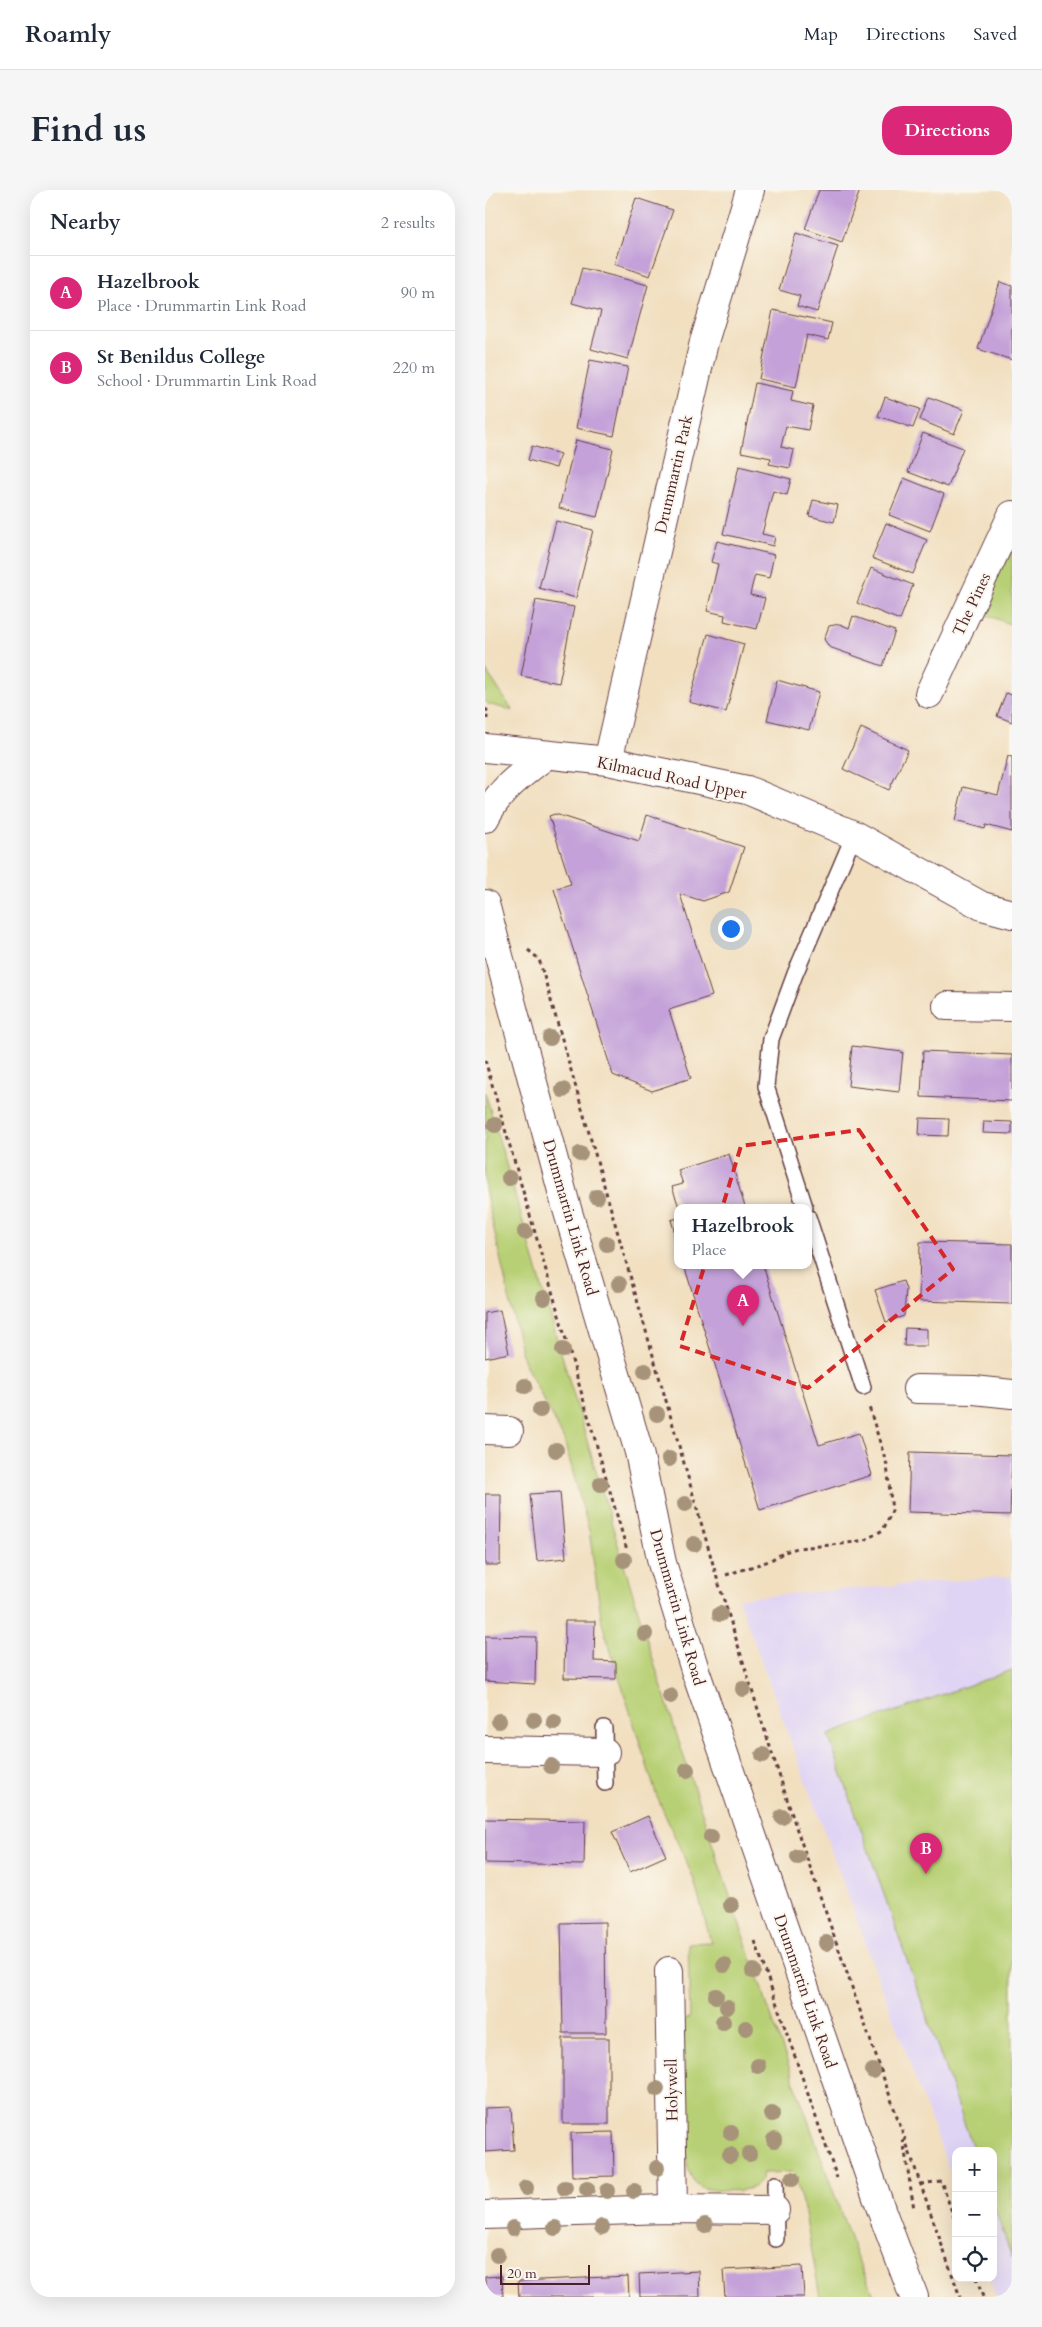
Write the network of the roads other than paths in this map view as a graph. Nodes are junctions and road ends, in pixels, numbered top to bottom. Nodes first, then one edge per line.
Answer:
1 (750, 190) edge
2 (1012, 514) edge
3 (929, 694) dead end
4 (485, 748) edge
5 (545, 756) junction
6 (608, 761) junction
7 (485, 818) edge
8 (854, 835) junction
9 (485, 904) edge
10 (1012, 914) edge
11 (947, 1006) dead end
12 (1012, 1007) edge
13 (804, 1204) edge
14 (812, 1229) edge
15 (863, 1387) road end
16 (917, 1389) dead end
17 (1012, 1394) edge
18 (605, 1740) joint
19 (485, 1750) edge
20 (605, 1783) dead end
21 (669, 1971) dead end
22 (775, 2197) joint
23 (673, 2209) junction
24 (485, 2215) edge
25 (776, 2239) dead end
26 (914, 2297) edge

1 - 6 street, Drummartin Park
2 - 3 street, The Pines
4 - 5 street, Kilmacud Road Upper
5 - 6 street, Kilmacud Road Upper
5 - 7 street
6 - 8 street, Kilmacud Road Upper
8 - 10 street, Kilmacud Road Upper
8 - 13 lane
9 - 26 street, Drummartin Link Road
11 - 12 street
14 - 15 lane
16 - 17 street
18 - 19 street
18 - 20 lane
21 - 23 street, Holywell
22 - 23 street
22 - 25 lane
23 - 24 street

